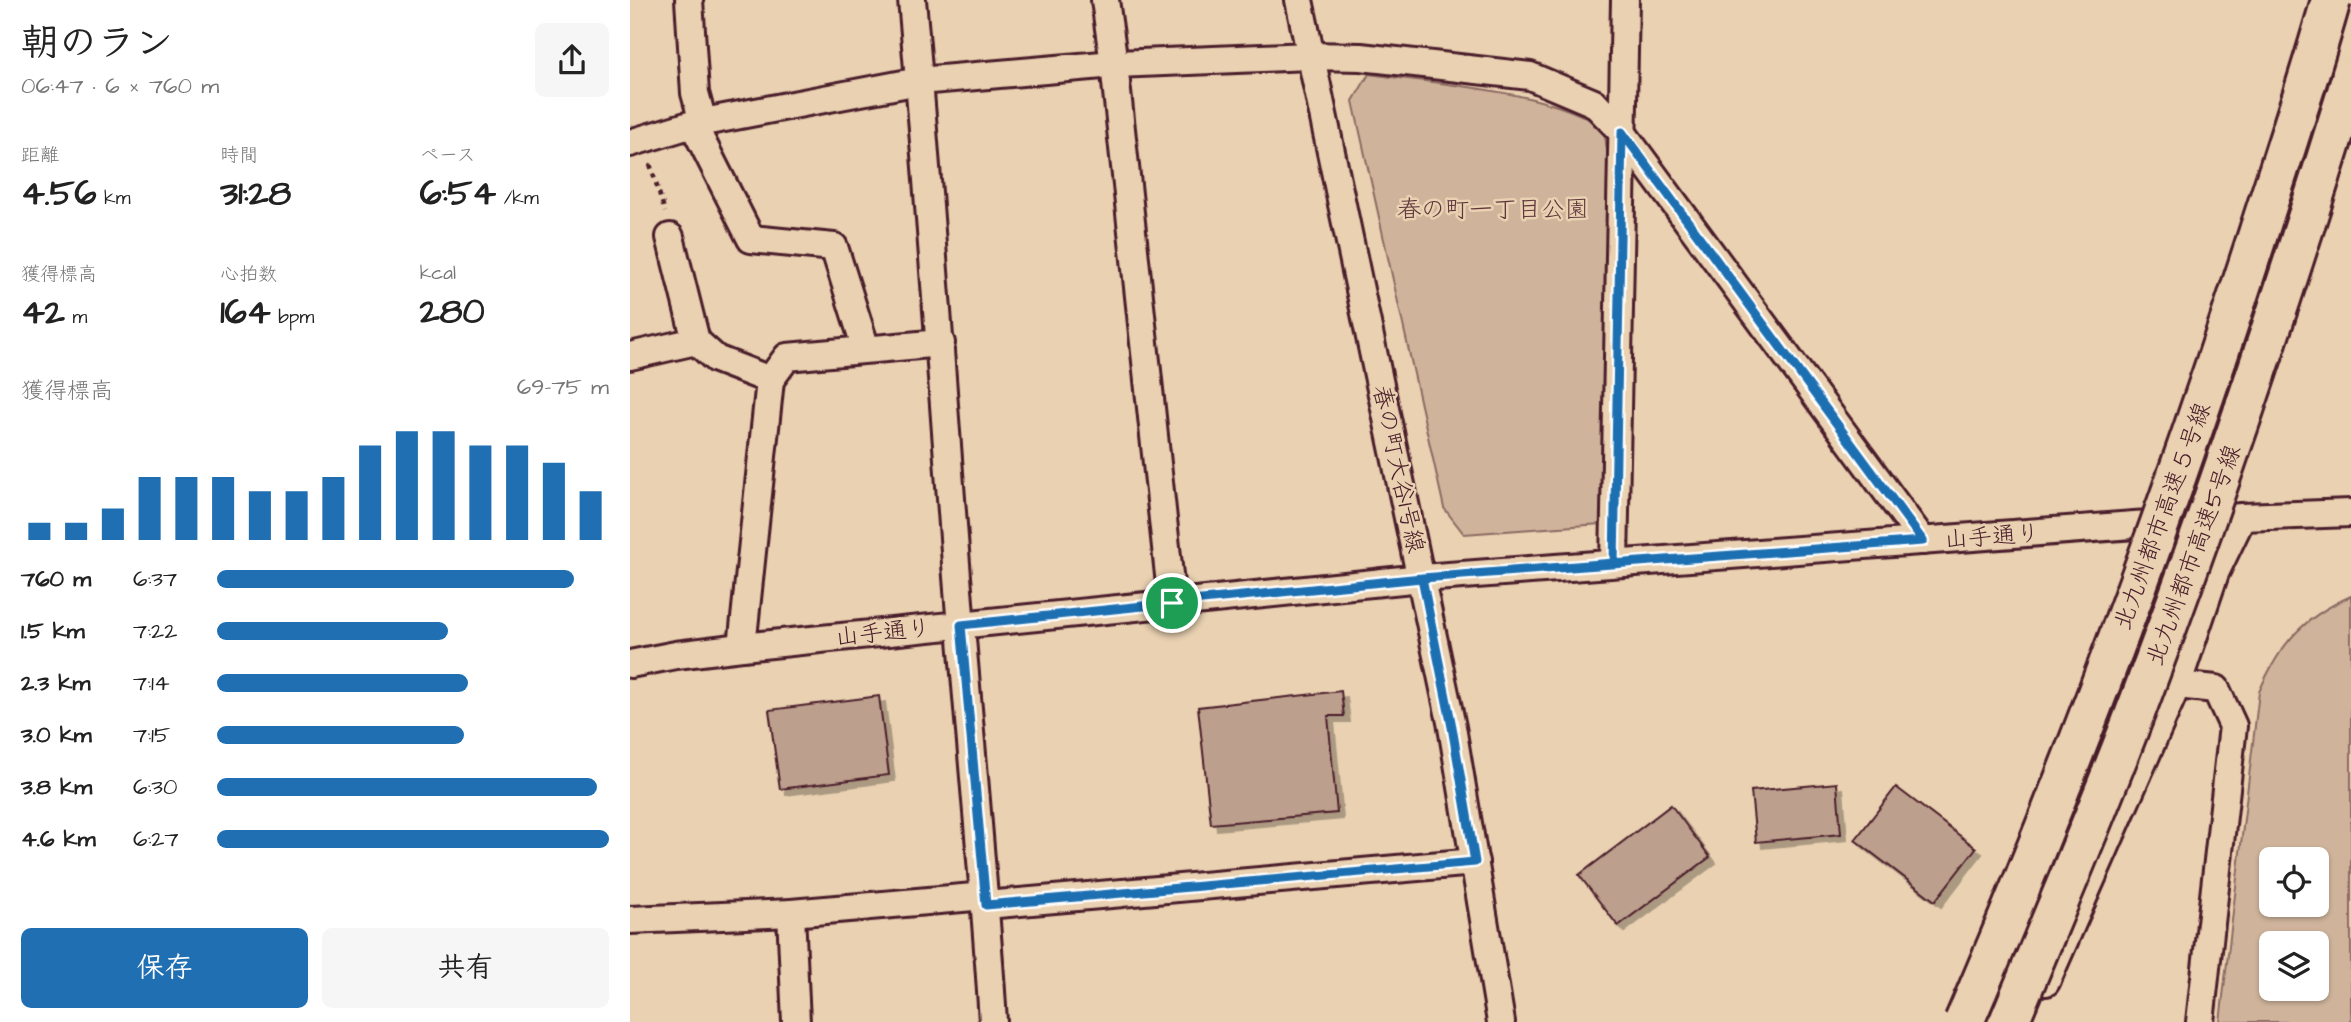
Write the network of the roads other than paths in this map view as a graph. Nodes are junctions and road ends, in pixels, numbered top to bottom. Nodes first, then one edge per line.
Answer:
1 (688, 0) edge
2 (912, 0) edge
3 (1105, 0) edge
4 (1299, 0) edge
5 (1625, 0) edge
6 (2331, 0) edge
7 (1310, 56) junction
8 (1114, 64) junction
9 (2351, 79) edge
10 (919, 81) junction
11 (692, 125) junction
12 (1622, 132) junction
13 (630, 143) edge
14 (670, 237) road end
15 (696, 341) junction
16 (941, 343) junction
17 (866, 349) junction
18 (630, 356) edge
19 (770, 380) junction
20 (2350, 513) edge
21 (2242, 517) junction
22 (1923, 541) junction
23 (1614, 563) junction
24 (1422, 578) junction
25 (1172, 603) junction
26 (961, 625) junction
27 (742, 647) junction
28 (630, 664) edge
29 (2178, 685) junction
30 (1475, 862) junction
31 (986, 900) junction
32 (791, 913) junction
33 (630, 920) edge
34 (796, 1022) edge
35 (993, 1022) edge
36 (1501, 1022) edge
37 (1964, 1022) edge
38 (2008, 1022) edge
39 (2028, 1022) edge
40 (2200, 1022) edge

1 - 11 street
2 - 10 street
3 - 8 street
4 - 7 street, 春の町大谷1号線
5 - 12 street
6 - 37 highway, 北九州都市高速５号線, bridge
7 - 8 street
7 - 12 street
7 - 24 street, 春の町大谷1号線
8 - 10 street
8 - 25 street
9 - 38 highway, 北九州都市高速5号線, bridge
10 - 11 street
10 - 16 street
11 - 13 street
11 - 17 street
12 - 22 street
12 - 23 street
14 - 15 street
15 - 18 street
15 - 19 street
16 - 17 street
16 - 26 street
17 - 19 street
19 - 27 street
20 - 21 street, 山手通り
21 - 22 street, 山手通り
21 - 29 street
22 - 23 street, 山手通り
23 - 24 street, 山手通り
24 - 25 street, 山手通り
24 - 30 street, 春の町大谷1号線
25 - 26 street, 山手通り
26 - 27 street, 山手通り
26 - 31 street
27 - 28 street, 山手通り
29 - 39 street
29 - 40 street
30 - 31 street
30 - 36 street, 春の町大谷1号線
31 - 32 street
31 - 35 street
32 - 33 street
32 - 34 street

